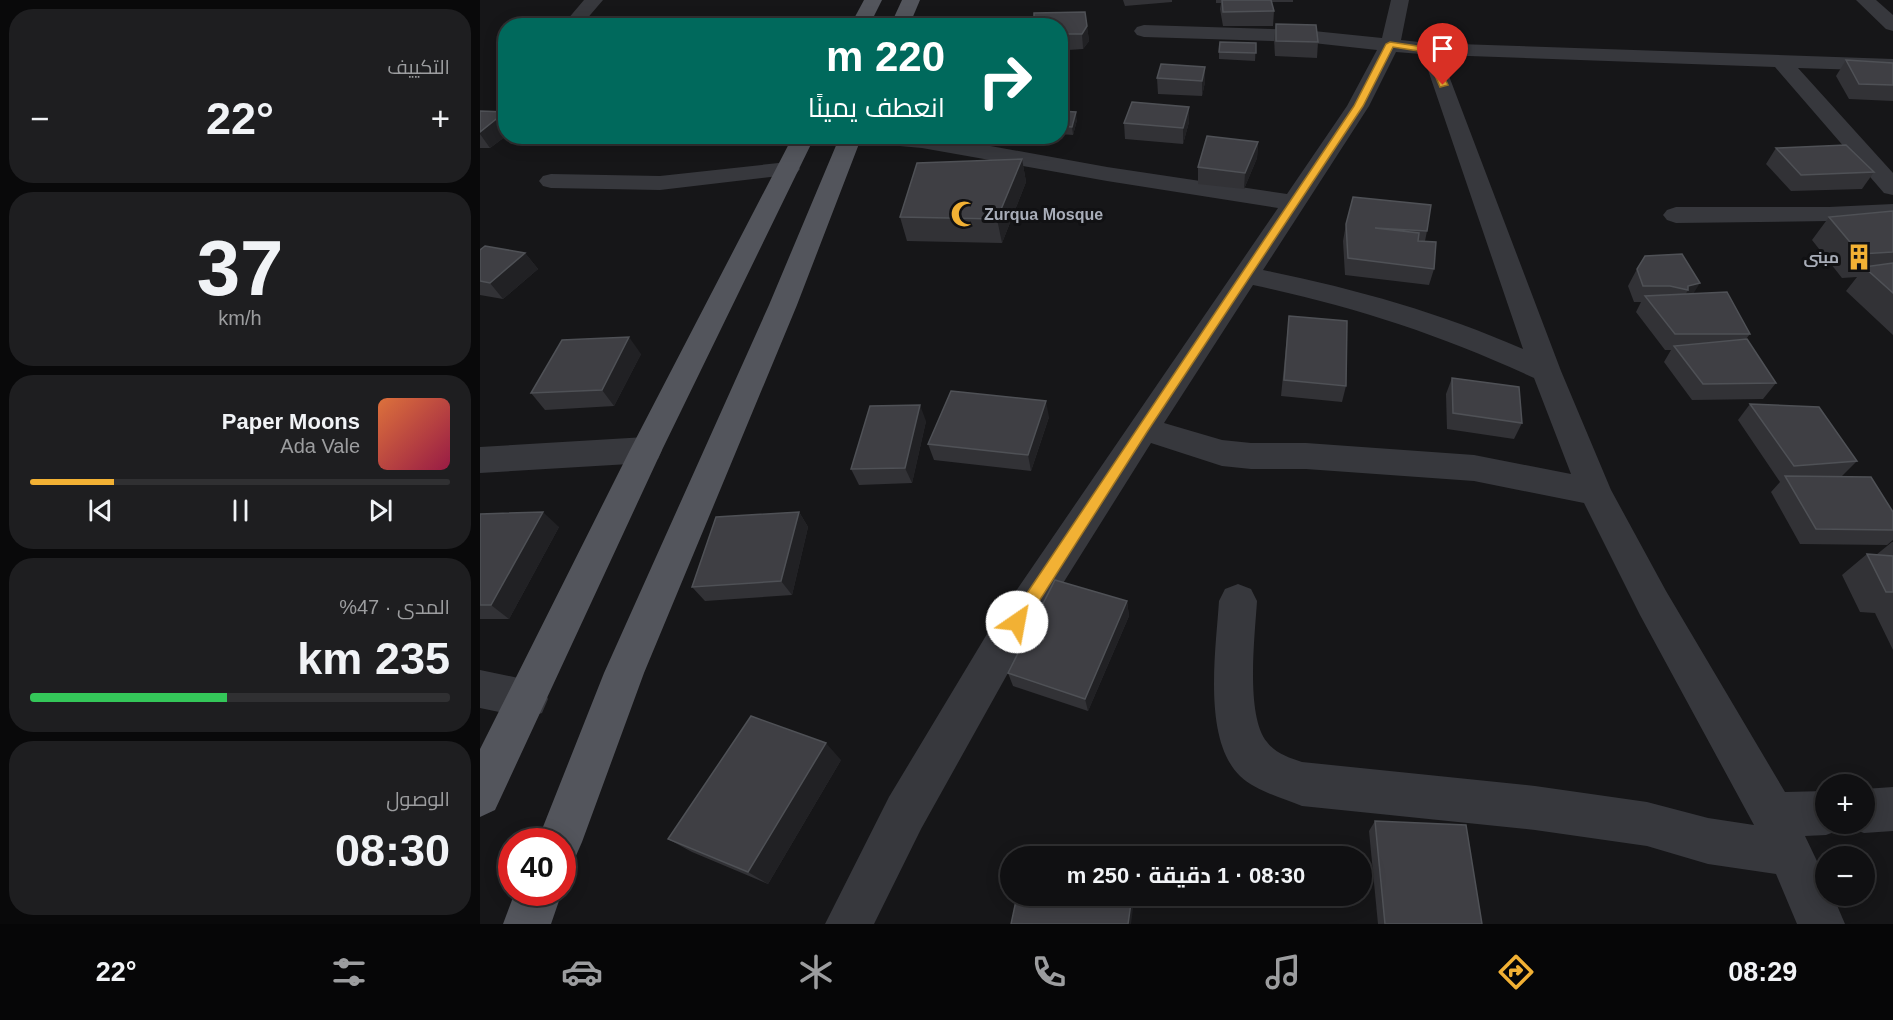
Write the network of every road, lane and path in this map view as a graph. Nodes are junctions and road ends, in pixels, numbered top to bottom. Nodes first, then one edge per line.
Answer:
1 (594, 0) edge
2 (873, 0) edge
3 (911, 0) edge
4 (1400, 0) edge
5 (1865, 0) edge
6 (578, 18) edge
7 (863, 18) edge
8 (902, 18) edge
9 (1893, 25) edge
10 (1144, 31) dead end
11 (1390, 44) junction
12 (1428, 50) junction
13 (1781, 61) junction
14 (1893, 65) edge
15 (800, 144) edge
16 (848, 144) edge
17 (939, 144) edge
18 (788, 169) junction
19 (551, 181) dead end
20 (1893, 188) edge
21 (1295, 203) junction
22 (1893, 211) edge
23 (1676, 215) dead end
24 (1246, 275) junction
25 (1546, 371) junction
26 (1143, 429) junction
27 (646, 450) junction
28 (480, 460) edge
29 (1595, 492) junction
30 (1238, 601) dead end
31 (480, 688) edge
32 (528, 699) junction
33 (480, 795) edge
34 (1893, 809) edge
35 (1875, 810) edge
36 (1815, 818) edge
37 (564, 828) edge
38 (1781, 834) junction
39 (533, 906) edge
40 (526, 924) edge
41 (849, 924) edge
42 (1821, 924) edge

1 - 6 street
2 - 7 main road
3 - 8 main road
4 - 11 street
5 - 9 street
10 - 11 street
11 - 12 street
11 - 21 street
12 - 13 street
12 - 25 street
13 - 14 street
13 - 20 street
15 - 18 main road
16 - 37 main road
17 - 21 street
18 - 19 street
18 - 27 main road
21 - 24 street
22 - 23 street
24 - 25 street
24 - 26 street
25 - 29 street
26 - 29 street
26 - 41 street
27 - 28 street
27 - 32 main road
29 - 38 street
30 - 38 street
31 - 32 street
32 - 33 main road
34 - 35 street
36 - 38 street
38 - 42 street
39 - 40 main road

